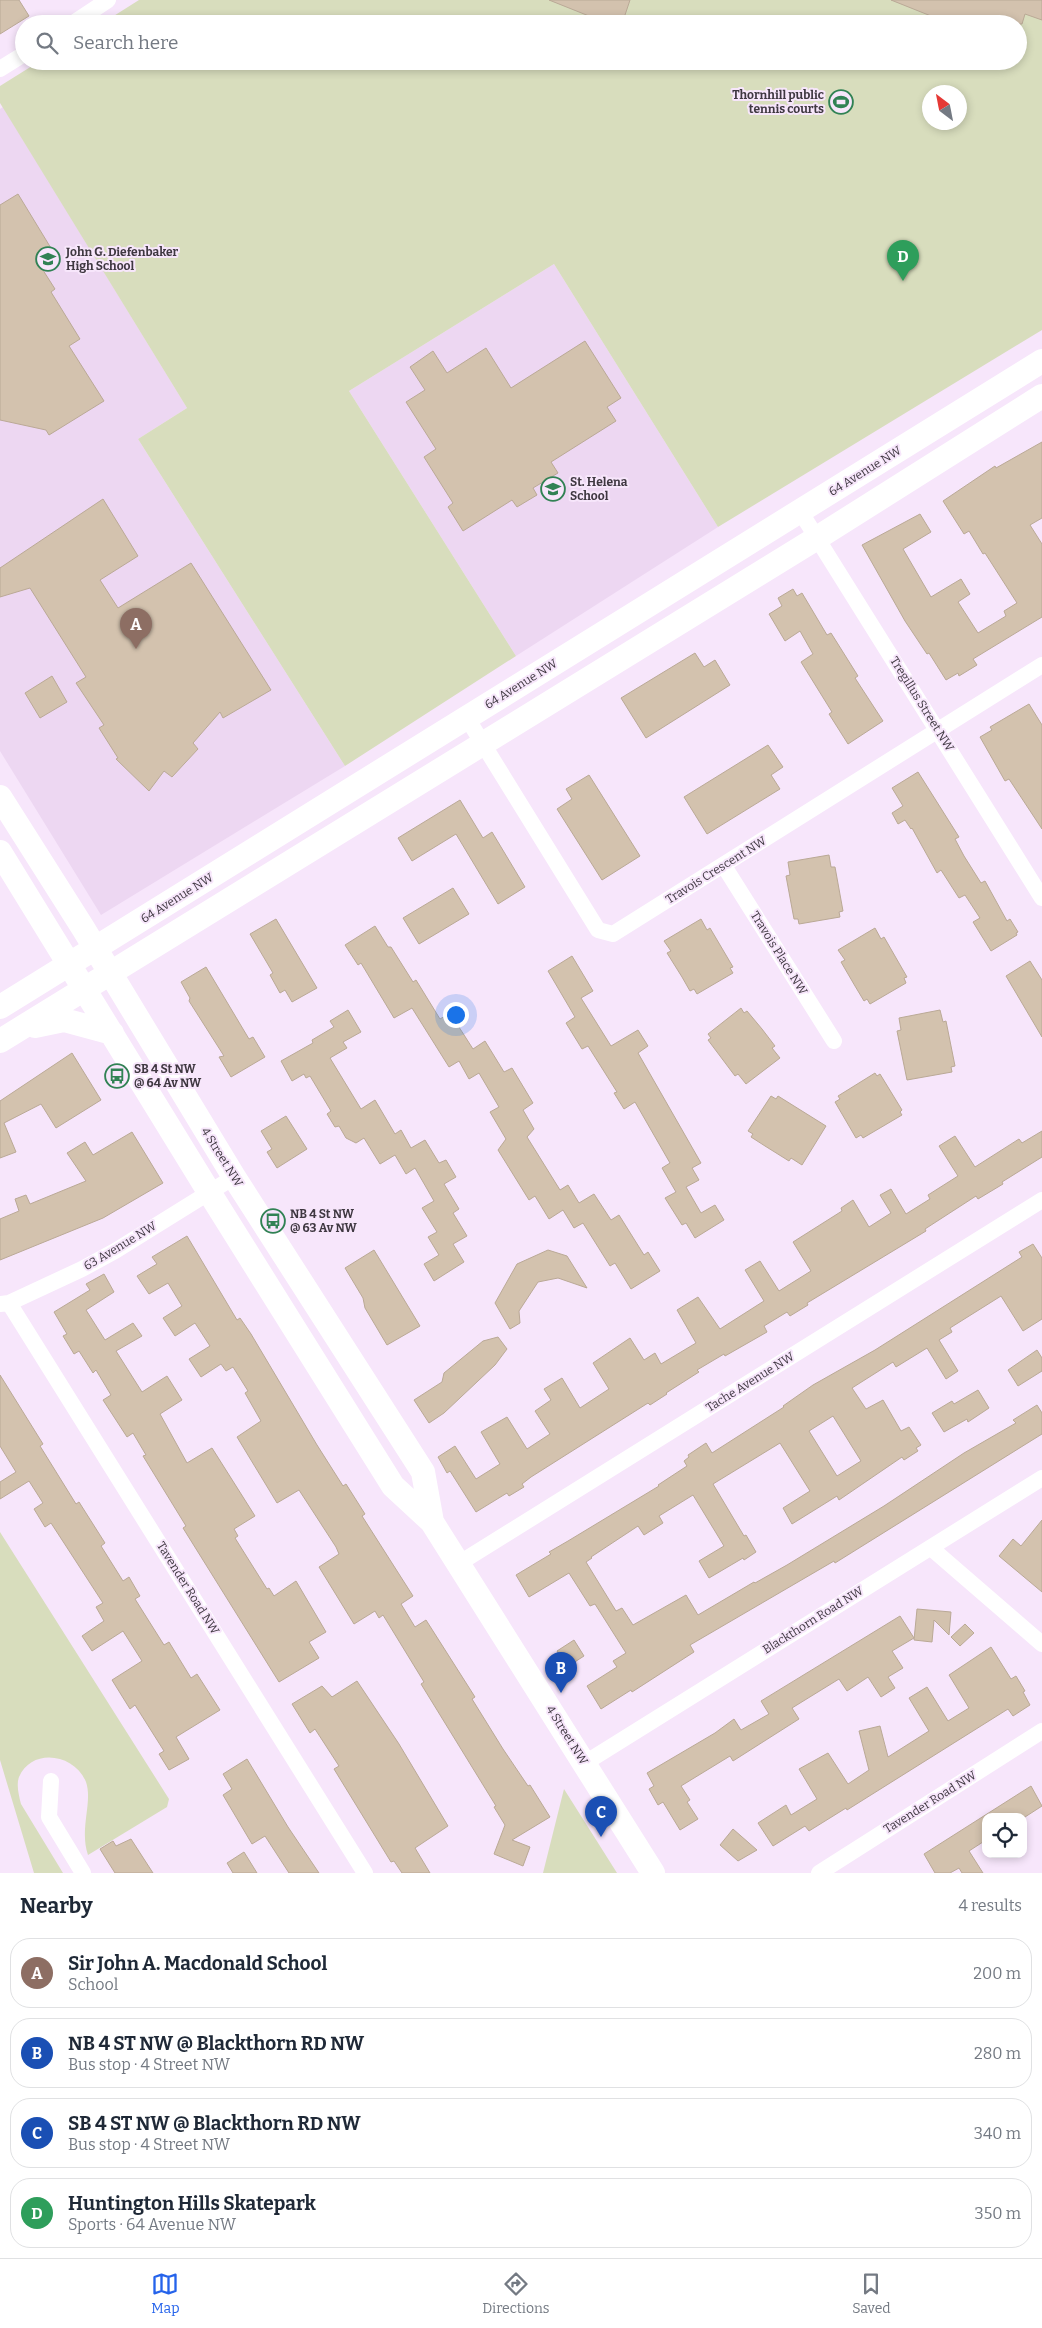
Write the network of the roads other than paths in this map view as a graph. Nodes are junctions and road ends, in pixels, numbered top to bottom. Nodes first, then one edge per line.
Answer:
1 (108, 0) edge
2 (86, 15) edge
3 (15, 60) edge
4 (0, 69) edge
5 (1042, 361) edge
6 (1042, 396) edge
7 (800, 511) junction
8 (817, 538) junction
9 (1042, 665) edge
10 (467, 718) junction
11 (938, 730) junction
12 (483, 743) junction
13 (0, 796) edge
14 (0, 852) edge
15 (724, 866) junction
16 (1042, 898) edge
17 (96, 949) junction
18 (70, 964) junction
19 (110, 973) junction
20 (85, 989) junction
21 (0, 1007) edge
22 (21, 1029) junction
23 (112, 1033) junction
24 (0, 1041) edge
25 (834, 1041) dead end
26 (234, 1177) junction
27 (209, 1192) junction
28 (1042, 1200) edge
29 (5, 1304) edge
30 (1042, 1478) edge
31 (432, 1522) junction
32 (930, 1548) junction
33 (458, 1564) junction
34 (1042, 1644) edge
35 (1042, 1731) edge
36 (585, 1763) junction
37 (51, 1781) dead end
38 (82, 1873) edge
39 (365, 1873) edge
40 (653, 1873) edge
41 (819, 1873) edge

1 - 2 street
3 - 4 street
5 - 7 main road, 64 Avenue NW
6 - 8 main road
7 - 8 street, Tregillus Street NW
7 - 10 main road, 64 Avenue NW
8 - 11 street, Tregillus Street NW
8 - 12 main road
9 - 11 street, Travois Crescent NW
10 - 12 street, Travois Crescent NW
10 - 17 main road, 64 Avenue NW
11 - 15 street, Travois Crescent NW
11 - 16 street, Tregillus Street NW
12 - 15 street, Travois Crescent NW
12 - 19 main road
13 - 17 main road, 4 Street NW
14 - 18 main road, 4 Street NW
15 - 25 street, Travois Place NW
17 - 18 main road, 64 Avenue NW
17 - 19 main road, 4 Street NW
18 - 20 main road, 4 Street NW
18 - 21 main road, 64 Avenue NW
19 - 20 main road
19 - 26 main road, 4 Street NW
20 - 22 main road
20 - 23 main road, 4 Street NW
22 - 23 main road
22 - 24 main road
23 - 27 main road, 4 Street NW
26 - 27 street, 63 Avenue NW
26 - 31 main road, 4 Street NW
27 - 29 street, 63 Avenue NW
27 - 31 main road, 4 Street NW
28 - 33 street, Tache Avenue NW
29 - 39 street, Tavender Road NW
30 - 32 street, Blackthorn Road NW
31 - 33 main road, 4 Street NW
32 - 34 street
32 - 36 street, Blackthorn Road NW
33 - 36 main road, 4 Street NW
35 - 41 street, Tavender Road NW
36 - 40 main road, 4 Street NW
37 - 38 street

